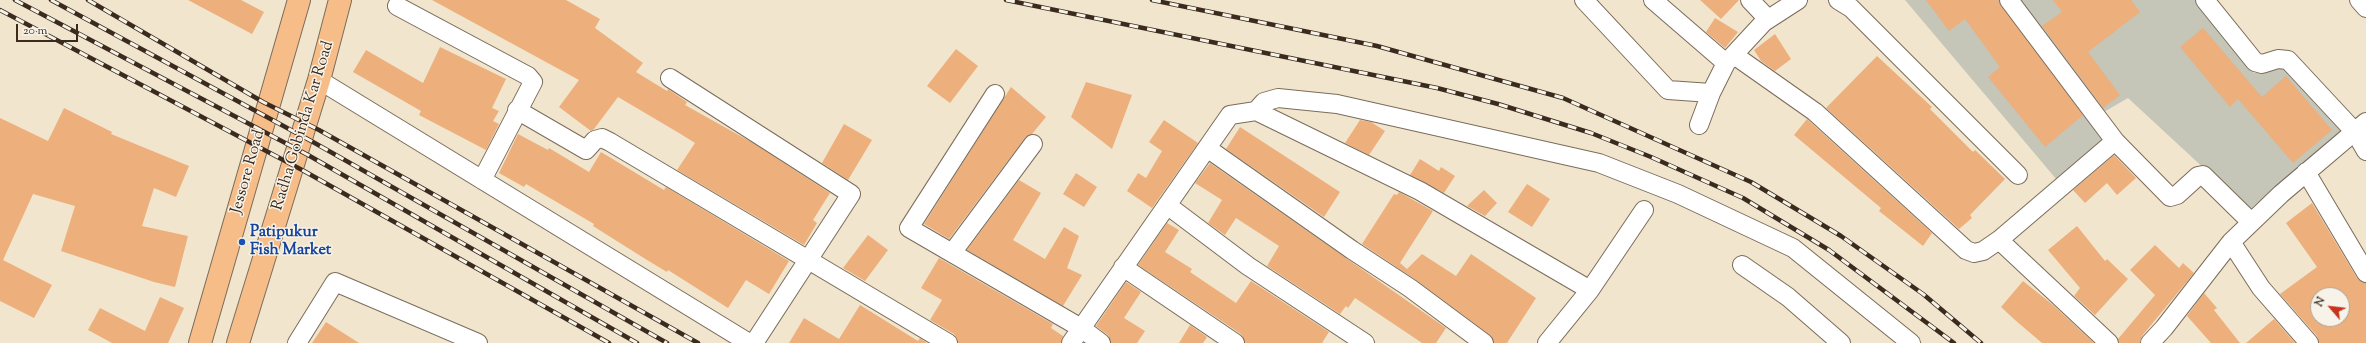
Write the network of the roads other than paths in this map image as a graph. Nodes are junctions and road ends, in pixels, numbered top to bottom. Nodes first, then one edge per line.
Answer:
1 (299, 0) edge
2 (340, 0) edge
3 (1584, 0) edge
4 (1653, 0) edge
5 (1750, 0) edge
6 (1798, 0) edge
7 (1838, 0) edge
8 (2009, 0) edge
9 (2205, 0) edge
10 (2359, 0) edge
11 (397, 6) dead end
12 (2366, 8) edge
13 (1768, 19) junction
14 (1730, 59) junction
15 (670, 78) dead end
16 (319, 80) junction
17 (1711, 93) junction
18 (995, 94) dead end
19 (517, 110) junction
20 (1256, 111) junction
21 (1699, 125) dead end
22 (2361, 127) edge
23 (2115, 141) junction
24 (1033, 144) dead end
25 (1207, 148) junction
26 (2366, 151) edge
27 (2306, 172) junction
28 (2018, 175) dead end
29 (482, 180) junction
30 (1167, 205) junction
31 (1644, 210) dead end
32 (2252, 222) junction
33 (1999, 240) junction
34 (2231, 242) junction
35 (952, 253) junction
36 (808, 260) junction
37 (1742, 265) dead end
38 (1123, 267) junction
39 (2366, 273) edge
40 (1590, 290) junction
41 (1081, 328) junction
42 (200, 343) edge
43 (238, 343) edge
44 (297, 343) edge
45 (478, 343) edge
46 (749, 343) edge
47 (754, 343) edge
48 (948, 343) edge
49 (1071, 343) edge
50 (1101, 343) edge
51 (1235, 343) edge
52 (1365, 343) edge
53 (1484, 343) edge
54 (1547, 343) edge
55 (1841, 343) edge
56 (1911, 343) edge
57 (2109, 343) edge
58 (2150, 343) edge
59 (2309, 343) edge

1 - 42 main road, Jessore Road
2 - 16 main road, Radha Gobinda Kar Road
3 - 17 street
4 - 14 street
5 - 13 street
6 - 13 street
7 - 28 street
8 - 23 street
9 - 22 street
10 - 12 street
11 - 19 street
13 - 14 street
14 - 17 street
14 - 33 street
15 - 36 street
16 - 29 street
16 - 43 main road, Radha Gobinda Kar Road
17 - 21 street
18 - 35 street
19 - 29 street
19 - 36 street
20 - 25 street
20 - 40 street
20 - 56 street
22 - 26 street
22 - 27 street
23 - 32 street
23 - 33 street
24 - 35 street
25 - 30 street
25 - 53 street
27 - 32 street
27 - 39 street
29 - 46 street
30 - 38 street
30 - 52 street
31 - 40 street
32 - 34 street
33 - 57 street
34 - 58 street
34 - 59 street
35 - 41 street
36 - 47 street
36 - 48 street
37 - 55 street
38 - 41 street
38 - 51 street
40 - 54 street
41 - 49 street
41 - 50 street
44 - 45 street

